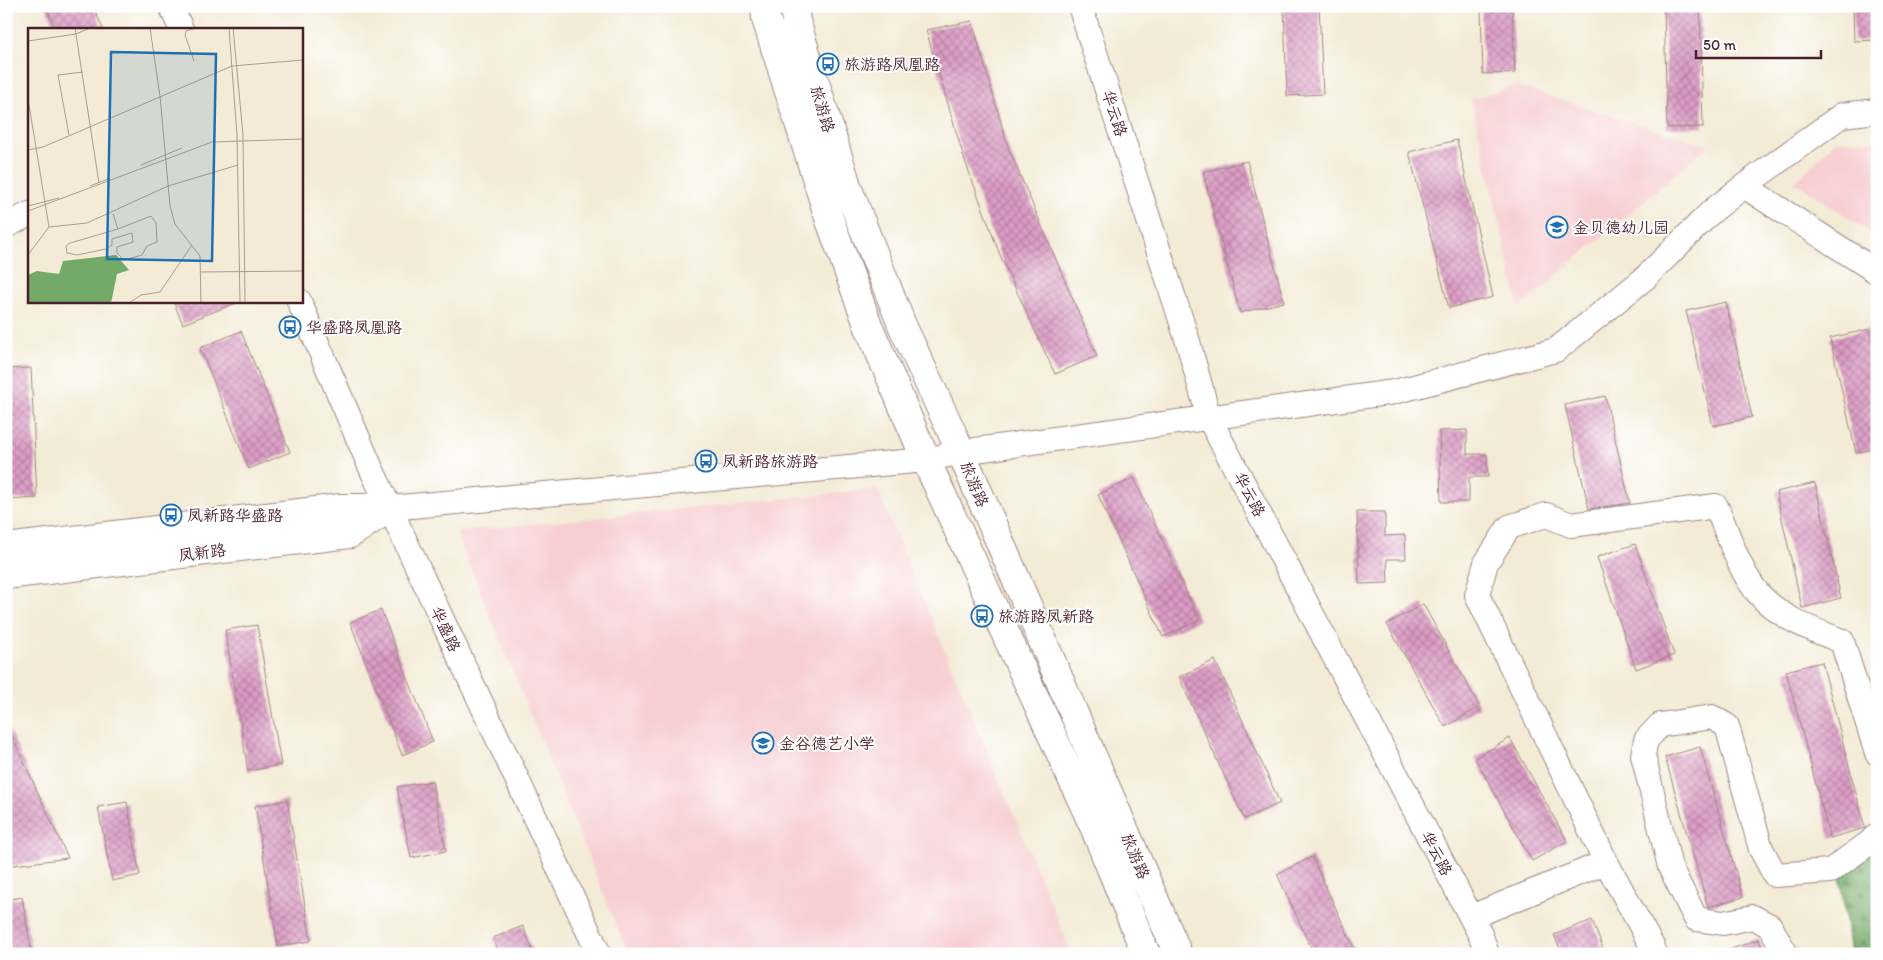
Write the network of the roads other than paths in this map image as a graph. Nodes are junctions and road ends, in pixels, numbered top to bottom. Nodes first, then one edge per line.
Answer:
1 (171, 6) edge
2 (764, 6) edge
3 (794, 6) edge
4 (1080, 6) edge
5 (181, 28) edge
6 (1877, 111) edge
7 (1744, 186) junction
8 (28, 215) edge
9 (6, 226) edge
10 (1877, 272) edge
11 (299, 302) edge
12 (1210, 418) junction
13 (961, 452) junction
14 (926, 460) junction
15 (390, 508) junction
16 (6, 548) edge
17 (6, 576) edge
18 (1877, 753) edge
19 (1877, 835) edge
20 (1606, 862) junction
21 (1471, 916) junction
22 (599, 954) edge
23 (1146, 954) edge
24 (1178, 954) edge
25 (1487, 954) edge
26 (1655, 954) edge
27 (1786, 954) edge

1 - 5 street
2 - 14 main road, 旅游路
3 - 13 main road, 旅游路
4 - 12 street, 华云路
6 - 7 street
7 - 10 street
7 - 12 street
8 - 9 street
11 - 15 street, 华盛路
12 - 13 street
12 - 21 street, 华云路
13 - 14 street
13 - 24 main road, 旅游路
14 - 15 street
14 - 23 main road, 旅游路
15 - 16 main road
15 - 17 main road, 凤新路
15 - 22 street, 华盛路
18 - 20 street
19 - 27 street
20 - 21 street
20 - 26 street
21 - 25 street, 华云路

